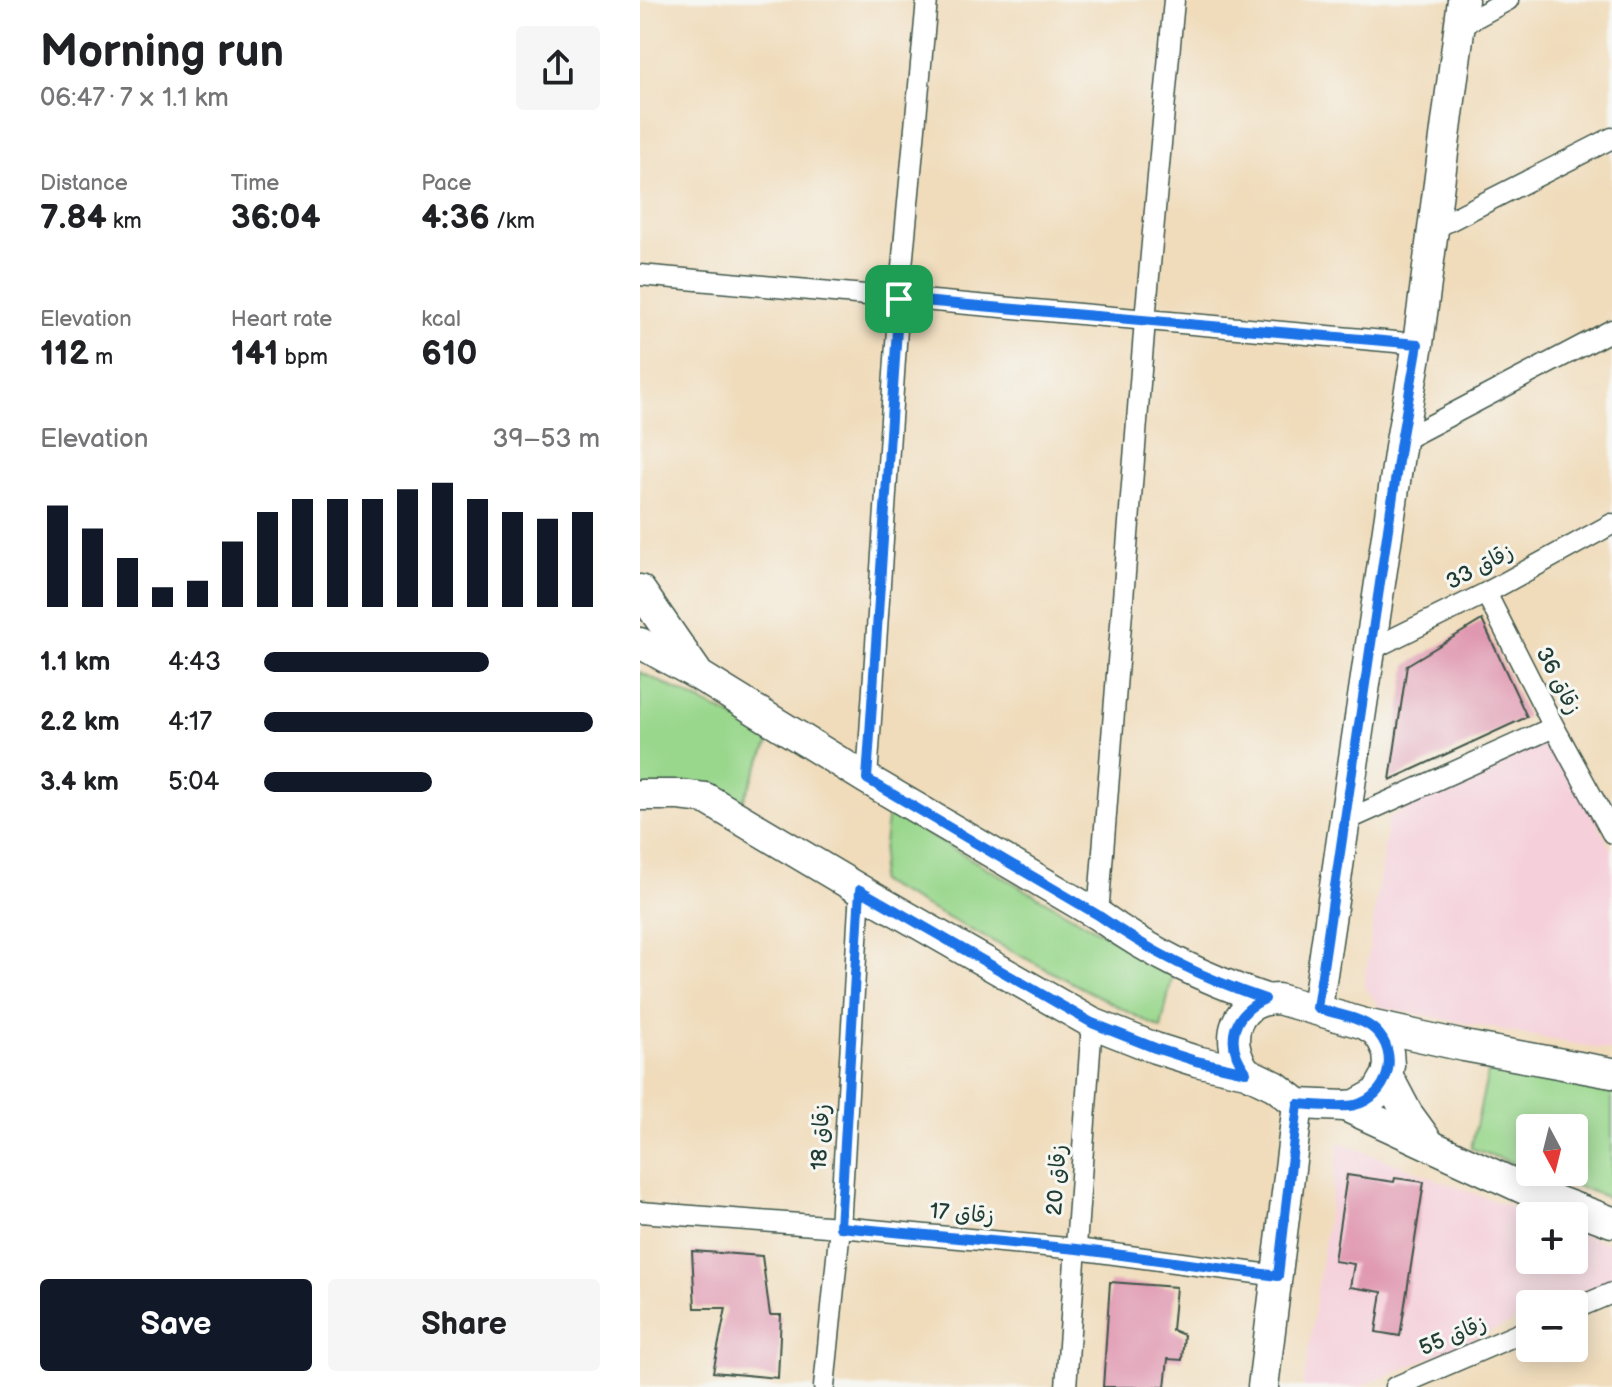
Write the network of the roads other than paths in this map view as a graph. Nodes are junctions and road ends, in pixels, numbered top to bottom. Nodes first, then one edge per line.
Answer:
1 (927, 0) edge
2 (1174, 0) edge
3 (1508, 0) edge
4 (1462, 13) edge
5 (1612, 138) edge
6 (1433, 229) junction
7 (640, 275) edge
8 (899, 299) junction
9 (1145, 320) junction
10 (1612, 330) edge
11 (1418, 344) junction
12 (1401, 441) junction
13 (1612, 524) edge
14 (640, 590) edge
15 (1486, 593) junction
16 (640, 643) edge
17 (1370, 650) junction
18 (700, 676) junction
19 (1554, 727) junction
20 (867, 779) junction
21 (640, 795) edge
22 (1345, 821) junction
23 (1612, 833) edge
24 (860, 890) junction
25 (1098, 915) junction
26 (1265, 999) junction
27 (1317, 1008) junction
28 (1092, 1023) junction
29 (1365, 1024) junction
30 (1464, 1046) junction
31 (1388, 1070) junction
32 (1246, 1072) junction
33 (1612, 1073) edge
34 (1298, 1104) junction
35 (1345, 1106) junction
36 (1432, 1147) junction
37 (640, 1212) edge
38 (1612, 1222) edge
39 (840, 1227) junction
40 (1077, 1249) junction
41 (1278, 1276) junction
42 (1612, 1293) edge
43 (1588, 1303) edge
44 (1516, 1335) edge
45 (824, 1387) edge
46 (1066, 1387) edge
47 (1263, 1387) edge
48 (1395, 1387) edge

1 - 8 street
2 - 9 street
3 - 4 street
4 - 6 street
5 - 6 street
6 - 11 street
7 - 8 street
8 - 9 street
8 - 20 street
9 - 11 street
9 - 25 street
10 - 12 street
11 - 12 street
12 - 17 street
13 - 15 street, زقاق 33
14 - 18 street
15 - 17 street, زقاق 33
15 - 19 street, زقاق 36
16 - 18 street
17 - 22 street
18 - 20 street
19 - 22 street
19 - 23 street, زقاق 36
20 - 25 street
21 - 24 street
22 - 27 street
24 - 28 street
24 - 39 street, زقاق 18
25 - 26 street
26 - 27 street
26 - 32 street
27 - 29 street
28 - 32 street
28 - 40 street, زقاق 20
29 - 30 street
29 - 31 street
30 - 31 street
30 - 33 street
31 - 35 street
31 - 36 street
32 - 34 street
34 - 35 street
34 - 41 street
35 - 36 street
36 - 38 street
37 - 39 street, زقاق 17
39 - 40 street, زقاق 17
39 - 45 street, زقاق 18
40 - 41 street, زقاق 17
40 - 46 street, زقاق 20
41 - 47 street
42 - 43 street
44 - 48 street, زقاق 55

